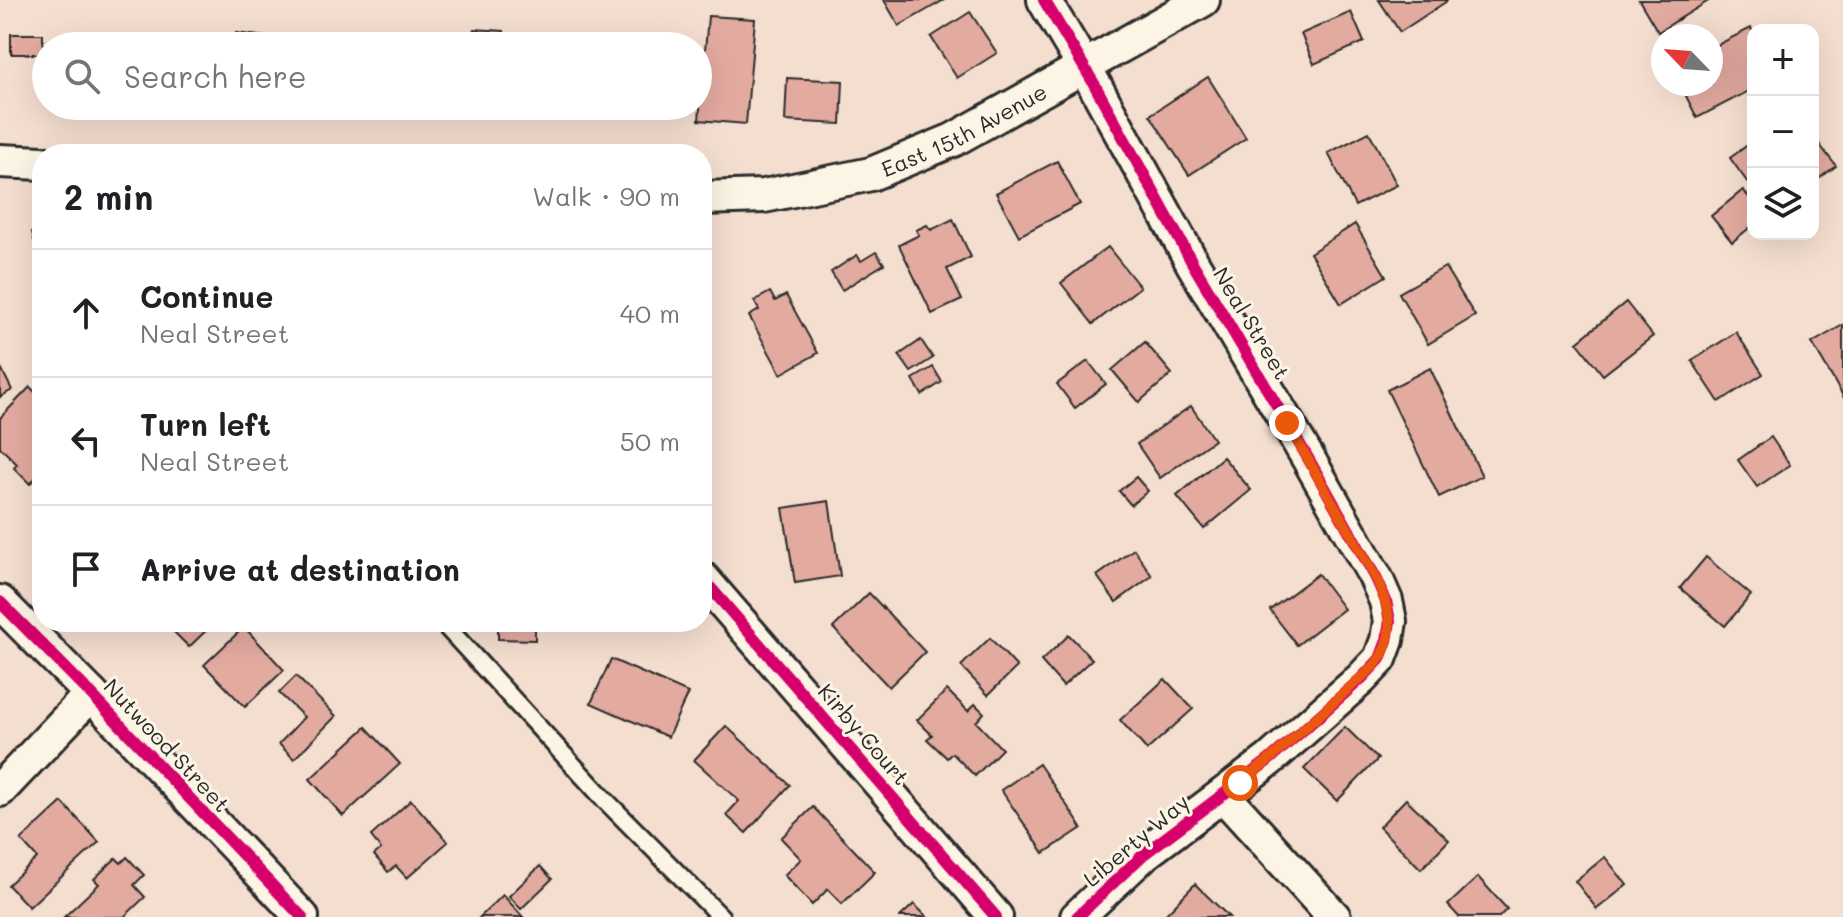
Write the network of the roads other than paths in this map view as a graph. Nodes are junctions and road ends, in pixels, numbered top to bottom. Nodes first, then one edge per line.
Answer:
1 (1044, 0) edge
2 (1203, 0) edge
3 (1083, 67) junction
4 (712, 198) edge
5 (712, 590) edge
6 (0, 602) edge
7 (451, 632) edge
8 (91, 694) junction
9 (0, 790) edge
10 (1223, 795) junction
11 (302, 917) edge
12 (721, 917) edge
13 (996, 917) edge
14 (1077, 917) edge
15 (1334, 917) edge

1 - 3 street, Neal Street
2 - 3 street, East 15th Avenue
3 - 4 street, East 15th Avenue
3 - 10 street, Neal Street
5 - 13 street, Kirby Court
6 - 8 street, Nutwood Street
7 - 12 lane
8 - 9 street
8 - 11 street, Nutwood Street
10 - 14 street, Liberty Way
10 - 15 street

